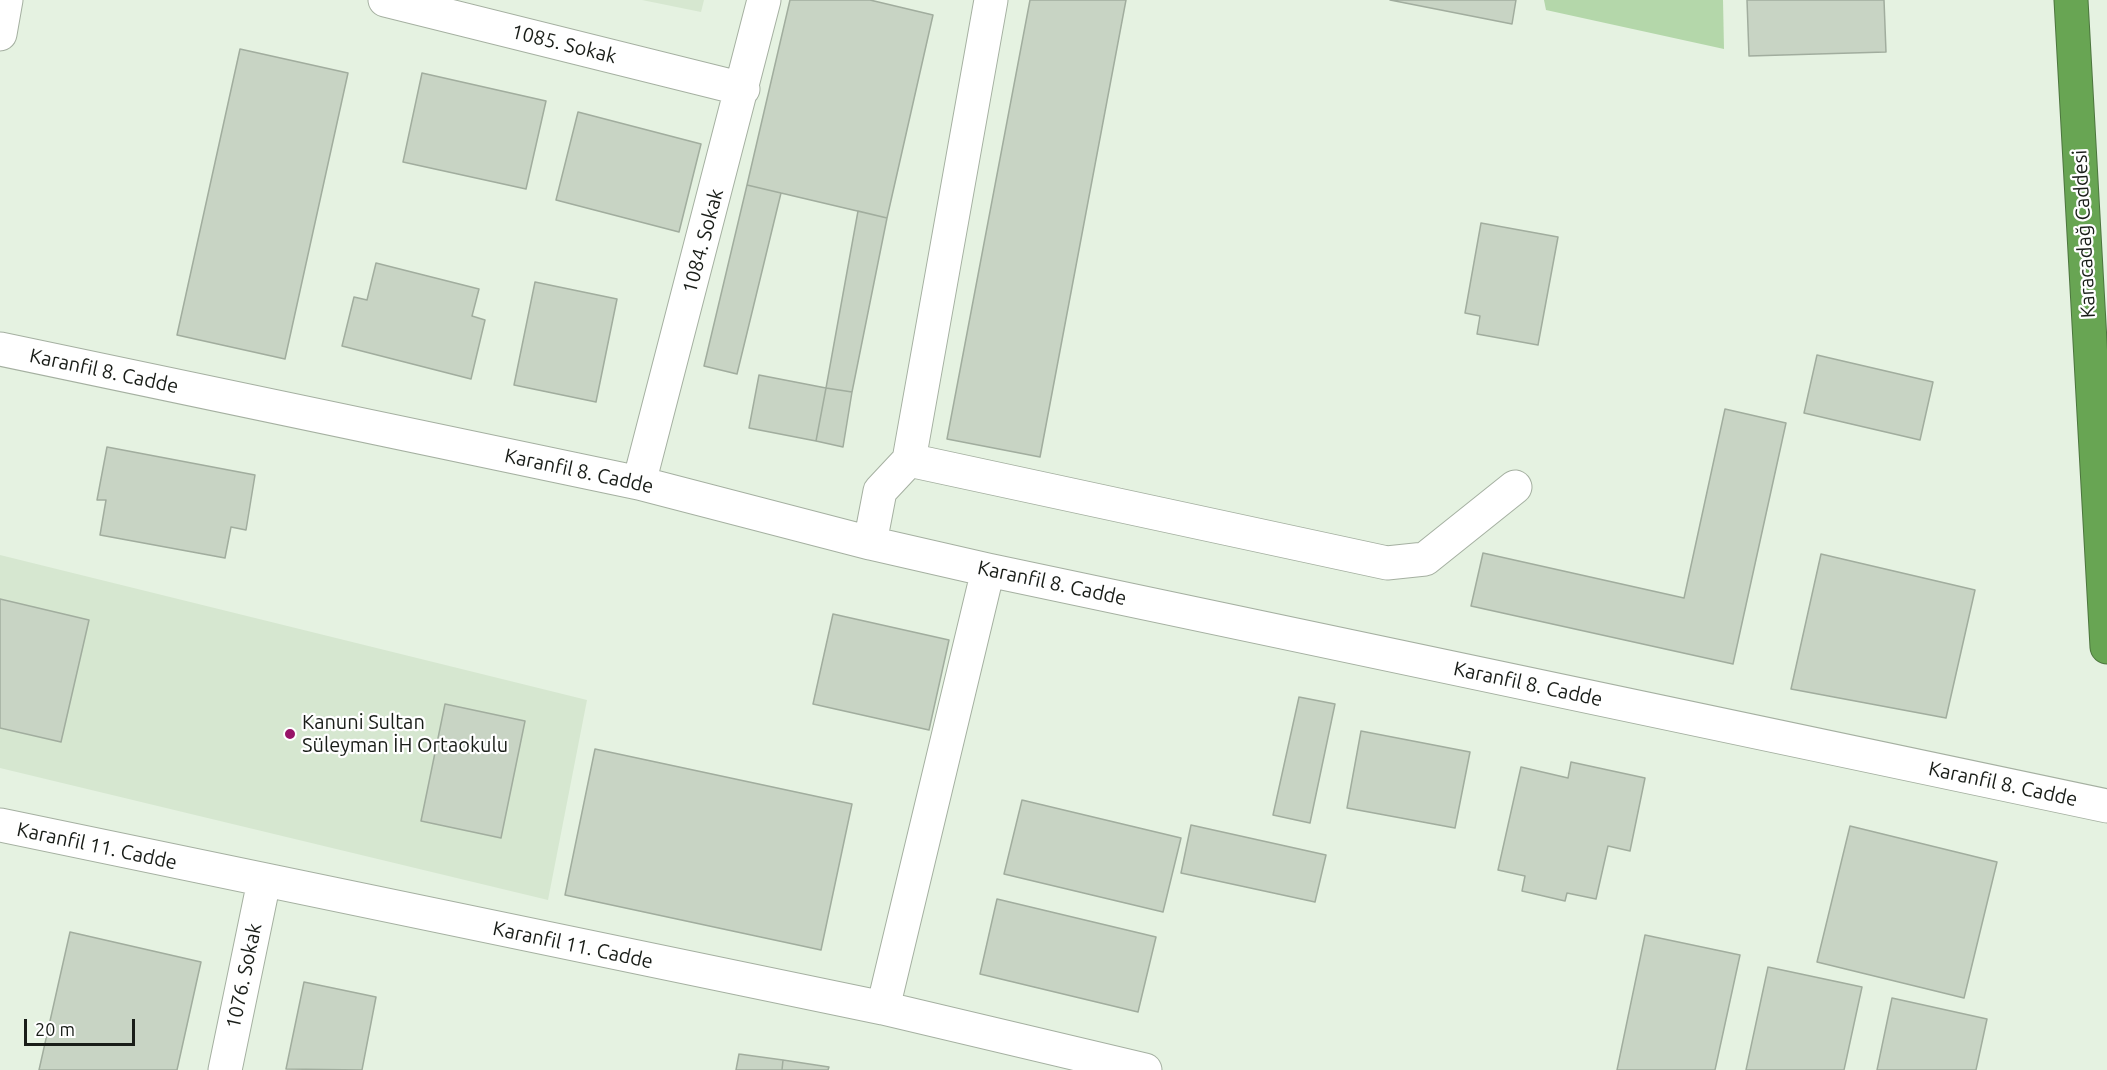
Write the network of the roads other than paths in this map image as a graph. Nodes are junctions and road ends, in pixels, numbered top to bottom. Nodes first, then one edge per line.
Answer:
1 (6, 0) edge
2 (385, 0) edge
3 (765, 0) edge
4 (991, 0) edge
5 (2071, 0) edge
6 (0, 34) edge
7 (743, 89) junction
8 (0, 349) edge
9 (909, 460) junction
10 (639, 483) junction
11 (1515, 488) dead end
12 (870, 543) junction
13 (988, 570) junction
14 (2107, 647) edge
15 (2107, 806) edge
16 (0, 825) edge
17 (264, 882) junction
18 (883, 1008) junction
19 (225, 1070) edge
20 (1145, 1070) edge

1 - 6 street
2 - 7 street, 1085. Sokak
3 - 7 street, 1084. Sokak
4 - 9 street
5 - 14 highway, Karacadağ Caddesi
7 - 10 street, 1084. Sokak
8 - 10 street, Karanfil 8. Cadde
9 - 11 street
9 - 12 street
10 - 12 street, Karanfil 8. Cadde
12 - 13 street, Karanfil 8. Cadde
13 - 15 street, Karanfil 8. Cadde
13 - 18 street
16 - 17 street, Karanfil 11. Cadde
17 - 18 street, Karanfil 11. Cadde
17 - 19 street, 1076. Sokak
18 - 20 street, Karanfil 11. Cadde

